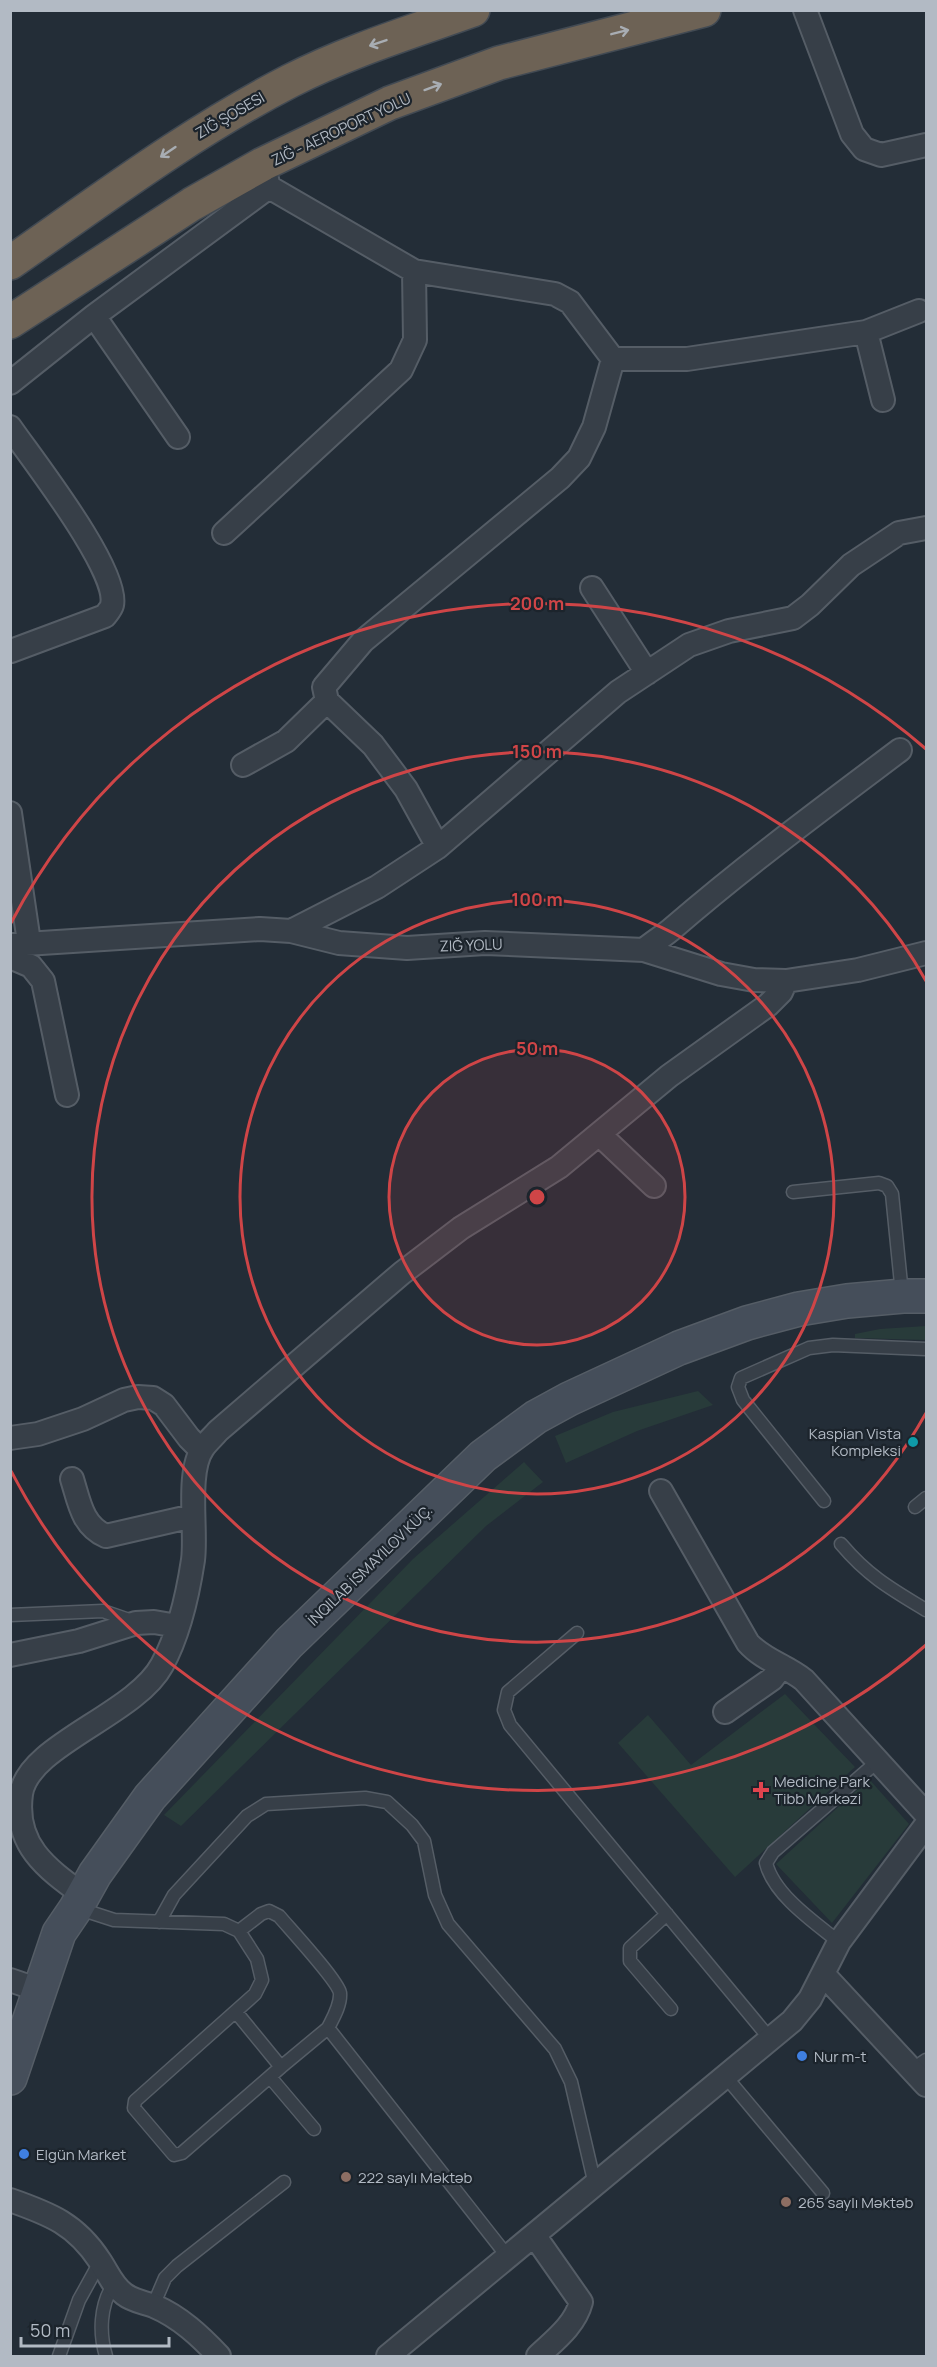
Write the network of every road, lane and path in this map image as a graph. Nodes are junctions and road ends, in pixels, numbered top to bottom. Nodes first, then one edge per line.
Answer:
1 (473, 10) edge
2 (704, 10) edge
3 (805, 10) edge
4 (927, 145) edge
5 (266, 176) junction
6 (192, 204) junction
7 (10, 263) edge
8 (414, 271) junction
9 (919, 311) dead end
10 (94, 315) junction
11 (10, 322) edge
12 (866, 332) junction
13 (10, 344) edge
14 (613, 359) junction
15 (10, 383) edge
16 (883, 400) dead end
17 (10, 428) edge
18 (178, 437) dead end
19 (927, 528) edge
20 (224, 534) dead end
21 (592, 588) dead end
22 (12, 651) edge
23 (647, 673) junction
24 (327, 701) junction
25 (900, 750) dead end
26 (243, 765) dead end
27 (10, 813) edge
28 (438, 847) junction
29 (291, 931) junction
30 (20, 944) edge
31 (644, 950) junction
32 (927, 953) edge
33 (10, 957) edge
34 (786, 981) junction
35 (67, 1095) dead end
36 (599, 1134) junction
37 (654, 1186) dead end
38 (793, 1192) dead end
39 (915, 1296) edge
40 (927, 1349) edge
41 (10, 1438) edge
42 (201, 1450) junction
43 (72, 1479) dead end
44 (661, 1491) dead end
45 (927, 1498) edge
46 (824, 1501) dead end
47 (915, 1507) dead end
48 (193, 1516) junction
49 (841, 1544) dead end
50 (927, 1610) edge
51 (10, 1615) edge
52 (136, 1623) junction
53 (177, 1626) junction
54 (577, 1633) dead end
55 (10, 1655) edge
56 (782, 1666) junction
57 (726, 1712) dead end
58 (878, 1761) junction
59 (15, 1810) edge
60 (927, 1814) edge
61 (927, 1825) edge
62 (80, 1901) junction
63 (667, 1914) junction
64 (159, 1922) junction
65 (239, 1931) junction
66 (839, 1942) junction
67 (824, 1975) junction
68 (25, 1985) edge
69 (671, 2010) dead end
70 (236, 2012) junction
71 (328, 2028) junction
72 (771, 2040) junction
73 (281, 2067) junction
74 (922, 2071) edge
75 (12, 2072) edge
76 (270, 2077) junction
77 (726, 2077) junction
78 (314, 2129) dead end
79 (284, 2182) dead end
80 (596, 2185) junction
81 (823, 2193) dead end
82 (10, 2200) edge
83 (534, 2235) junction
84 (508, 2257) junction
85 (100, 2262) junction
86 (113, 2285) junction
87 (153, 2306) junction
88 (59, 2356) edge
89 (106, 2356) edge
90 (219, 2356) edge
91 (388, 2356) edge
92 (538, 2356) edge

1 -> 7 highway
5 -> 2 highway
3 - 4 street
5 - 6 highway
5 - 8 street
5 - 10 street
6 - 11 highway
6 - 13 highway
8 - 14 street
8 - 20 street
9 - 12 street
10 - 15 street
10 - 18 street
12 - 14 street
12 - 16 street
14 - 24 street
17 - 22 street
19 - 23 street
21 - 23 street
23 - 28 street
24 - 26 street
24 - 28 street
25 - 31 street
27 - 30 street
28 - 29 street
29 - 30 street
29 - 31 street
31 - 34 street
32 - 34 street
33 - 35 street
34 - 36 street
36 - 37 street
36 - 42 street
38 - 39 lane
39 - 62 main road
40 - 46 lane
41 - 42 street
42 - 48 street
43 - 48 street
44 - 56 street
45 - 47 lane
48 - 53 street
49 - 50 lane
51 - 52 lane
52 - 53 street
52 - 55 street
53 - 59 street
54 - 63 lane
56 - 57 street
56 - 58 street
58 - 60 street
58 - 66 lane
59 - 62 street
61 - 66 street
62 - 64 lane
62 - 68 main road
63 - 69 lane
63 - 72 lane
64 - 65 lane
64 - 80 lane
65 - 70 lane
65 - 71 lane
66 - 67 street
67 - 72 street
67 - 74 street
68 - 75 main road
70 - 73 lane
70 - 76 lane
71 - 73 lane
71 - 84 lane
72 - 77 street
73 - 76 lane
76 - 78 lane
77 - 80 street
77 - 81 lane
79 - 87 lane
80 - 83 street
82 - 85 street
83 - 84 street
83 - 92 street
84 - 91 street
85 - 86 street
85 - 88 lane
86 - 87 street
86 - 89 lane
87 - 90 street

